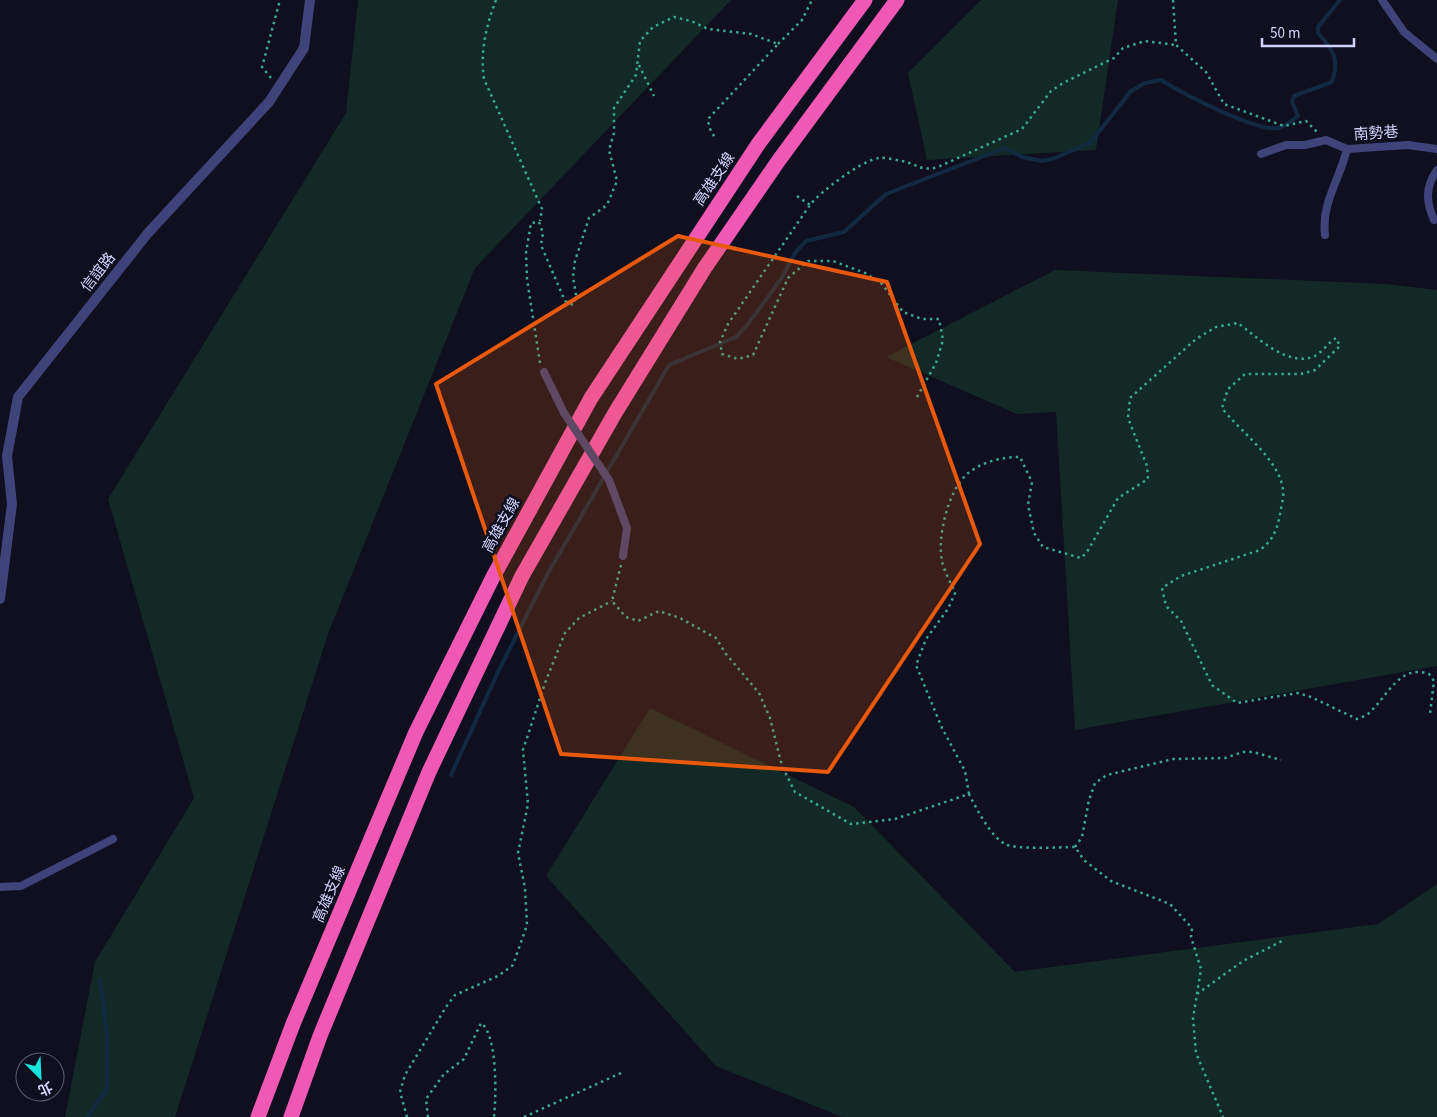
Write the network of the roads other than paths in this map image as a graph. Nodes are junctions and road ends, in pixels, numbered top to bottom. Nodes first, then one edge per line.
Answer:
1 (310, 0) edge
2 (865, 0) edge
3 (897, 0) edge
4 (1382, 0) edge
5 (1437, 59) edge
6 (1346, 149) junction
7 (1437, 150) edge
8 (1261, 154) dead end
9 (1437, 170) edge
10 (1434, 220) dead end
11 (1325, 235) dead end
12 (544, 372) road end
13 (624, 556) road end
14 (0, 599) edge
15 (113, 839) dead end
16 (0, 887) edge
17 (258, 1117) edge
18 (291, 1117) edge

1 - 14 street, 信誼路
2 - 17 highway, 高雄支線
3 - 18 highway
4 - 5 lane
6 - 7 lane, 南勢巷
6 - 8 lane, 南勢巷
6 - 11 lane
9 - 10 lane
12 - 13 lane, bridge
15 - 16 lane

